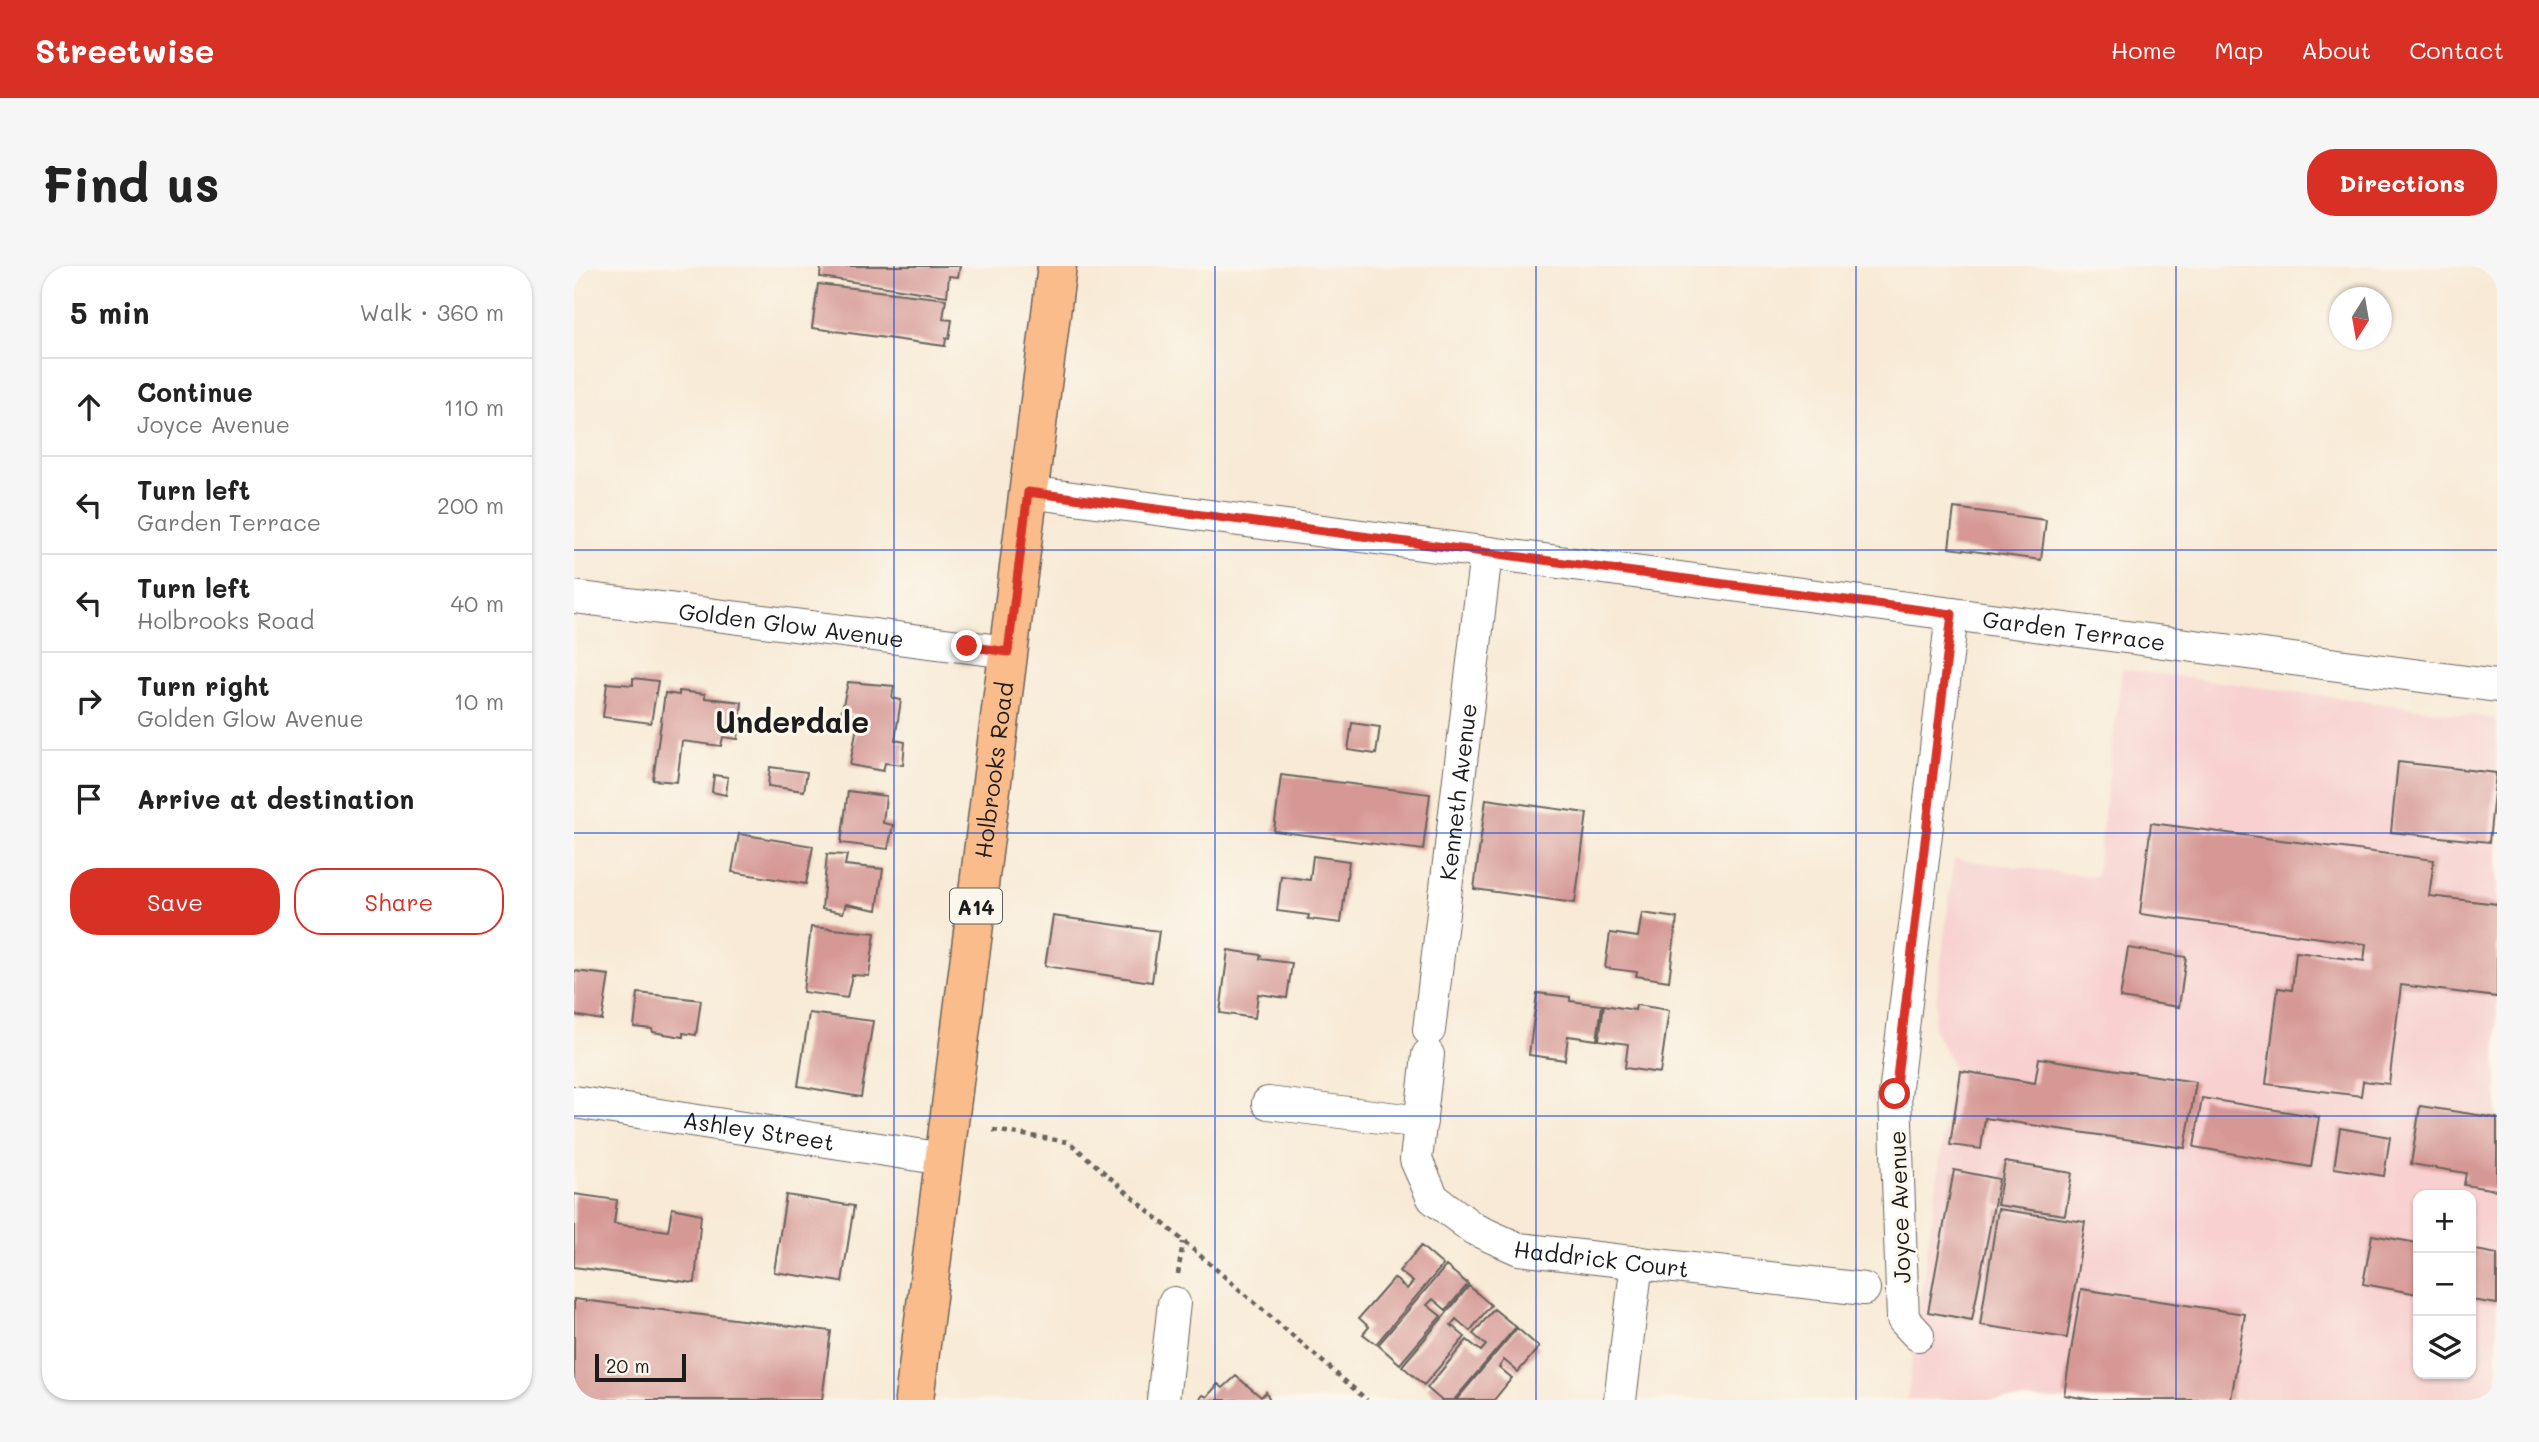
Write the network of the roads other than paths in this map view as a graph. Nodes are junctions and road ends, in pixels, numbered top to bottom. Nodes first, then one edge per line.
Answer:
1 (1057, 266) edge
2 (1028, 492) junction
3 (1486, 553) junction
4 (574, 597) edge
5 (1952, 614) junction
6 (1008, 652) junction
7 (2497, 687) edge
8 (1428, 1043) joint
9 (574, 1101) edge
10 (1268, 1103) dead end
11 (1420, 1122) junction
12 (944, 1159) junction
13 (1637, 1262) junction
14 (1864, 1289) dead end
15 (1174, 1303) dead end
16 (1918, 1335) dead end
17 (914, 1400) edge
18 (1163, 1400) edge
19 (1620, 1400) edge

1 - 2 main road, Holbrooks Road / A14
2 - 3 street, Garden Terrace
2 - 6 main road, Holbrooks Road / A14
3 - 5 street, Garden Terrace
3 - 8 street, Kenneth Avenue
4 - 6 street, Golden Glow Avenue
5 - 7 street, Garden Terrace
5 - 16 street, Joyce Avenue
6 - 12 main road, Holbrooks Road / A14
8 - 11 street, Haddrick Court
9 - 12 street, Ashley Street
10 - 11 street
11 - 13 street, Haddrick Court
12 - 17 main road, Holbrooks Road / A14
13 - 14 street, Haddrick Court
13 - 19 street
15 - 18 street

